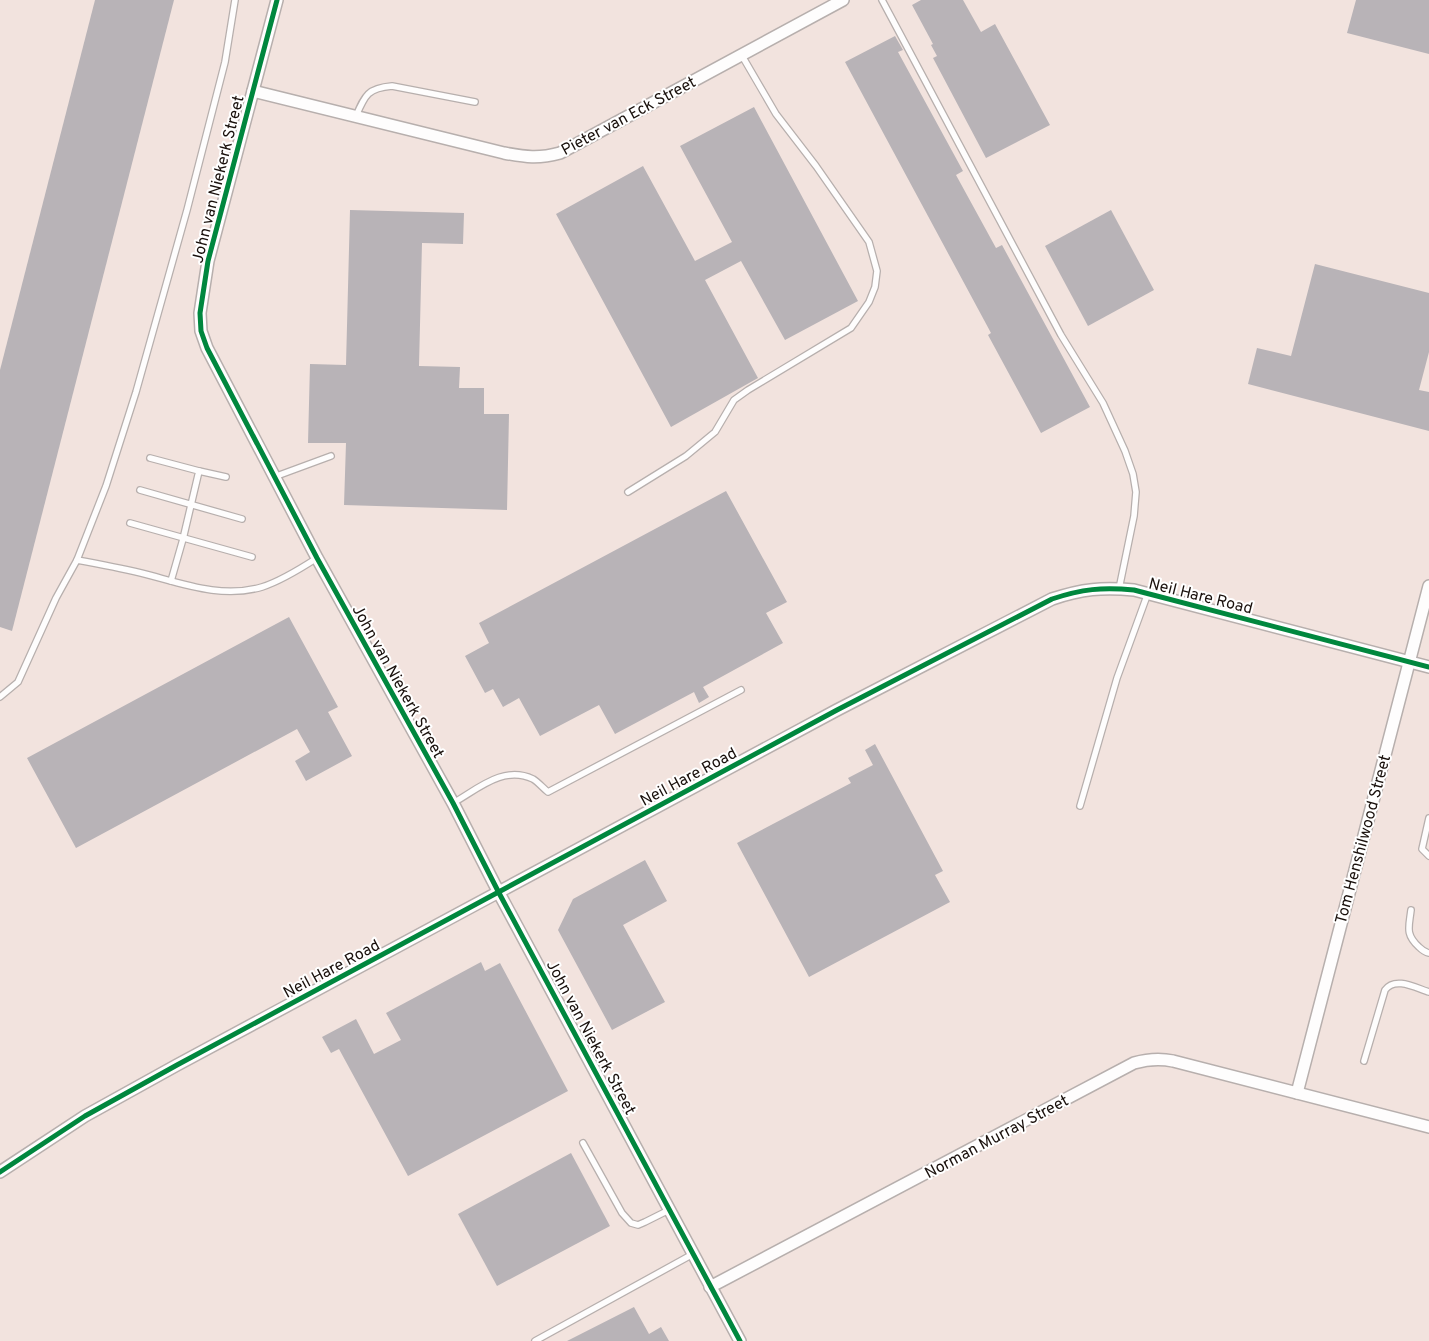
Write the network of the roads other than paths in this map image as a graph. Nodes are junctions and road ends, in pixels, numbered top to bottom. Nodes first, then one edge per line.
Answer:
1 (235, 0) edge
2 (277, 0) edge
3 (843, 0) edge
4 (882, 0) edge
5 (741, 54) junction
6 (253, 92) junction
7 (475, 102) dead end
8 (356, 116) junction
9 (331, 456) dead end
10 (150, 458) dead end
11 (199, 471) junction
12 (274, 476) junction
13 (226, 477) dead end
14 (140, 490) dead end
15 (628, 492) dead end
16 (192, 505) junction
17 (242, 520) dead end
18 (130, 523) dead end
19 (183, 539) junction
20 (252, 558) dead end
21 (317, 558) junction
22 (77, 560) junction
23 (171, 580) junction
24 (1429, 586) edge
25 (1119, 589) junction
26 (1148, 594) junction
27 (1409, 662) junction
28 (1429, 667) edge
29 (741, 690) dead end
30 (0, 697) edge
31 (453, 803) junction
32 (1080, 806) dead end
33 (1429, 818) edge
34 (1429, 856) edge
35 (499, 893) junction
36 (1411, 910) dead end
37 (1429, 953) edge
38 (1429, 992) edge
39 (1364, 1061) dead end
40 (1297, 1093) junction
41 (1429, 1128) edge
42 (583, 1143) dead end
43 (0, 1172) edge
44 (669, 1210) junction
45 (693, 1254) junction
46 (710, 1287) junction
47 (535, 1341) edge
48 (740, 1341) edge

1 - 22 lane
2 - 6 street, John van Niekerk Street
3 - 5 street, Pieter van Eck Street
4 - 25 lane
5 - 8 street, Pieter van Eck Street
5 - 15 lane
6 - 8 street, Pieter van Eck Street
6 - 12 street, John van Niekerk Street
7 - 8 lane
9 - 12 lane
10 - 11 lane
11 - 13 lane
11 - 16 lane
12 - 21 street, John van Niekerk Street
14 - 16 lane
16 - 17 lane
16 - 19 lane
18 - 19 lane
19 - 20 lane
19 - 23 lane
21 - 23 lane
21 - 31 street, John van Niekerk Street
22 - 23 lane
22 - 30 lane
24 - 27 street, Tom Henshilwood Street
25 - 26 street, Neil Hare Road
25 - 35 street, Neil Hare Road
26 - 27 street, Neil Hare Road
26 - 32 lane
27 - 28 street, Neil Hare Road
27 - 40 street, Tom Henshilwood Street
29 - 31 lane
31 - 35 street, John van Niekerk Street
33 - 34 lane
35 - 43 street, Neil Hare Road
35 - 44 street, John van Niekerk Street
36 - 37 lane
38 - 39 lane
40 - 41 street, Norman Murray Street
40 - 46 street, Norman Murray Street
42 - 44 lane
44 - 45 street, John van Niekerk Street
45 - 46 street, John van Niekerk Street
45 - 47 lane
46 - 48 street, John van Niekerk Street

